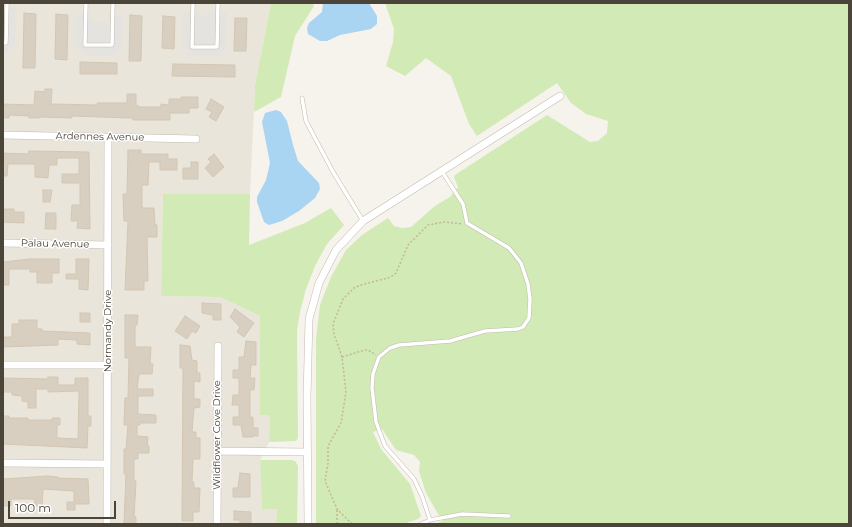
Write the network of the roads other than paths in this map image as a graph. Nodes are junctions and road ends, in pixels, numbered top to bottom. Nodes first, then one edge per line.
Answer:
1 (7, 3) edge
2 (86, 3) edge
3 (113, 3) edge
4 (193, 3) edge
5 (218, 3) edge
6 (3, 43) edge
7 (560, 96) dead end
8 (302, 98) dead end
9 (3, 135) edge
10 (108, 138) junction
11 (196, 139) dead end
12 (441, 170) junction
13 (363, 221) junction
14 (3, 243) edge
15 (108, 245) junction
16 (218, 346) dead end
17 (3, 365) edge
18 (108, 365) junction
19 (217, 451) junction
20 (307, 452) junction
21 (3, 463) edge
22 (107, 464) junction
23 (509, 516) dead end
24 (430, 520) junction
25 (107, 524) edge
26 (217, 524) edge
27 (308, 524) edge
28 (421, 524) edge

1 - 6 lane
2 - 3 lane
4 - 5 lane
7 - 12 street
8 - 13 lane
9 - 10 street, Ardennes Avenue
10 - 11 street, Ardennes Avenue
10 - 15 street, Normandy Drive
12 - 13 street
12 - 24 lane
13 - 20 street
14 - 15 street, Palau Avenue
15 - 18 street, Normandy Drive
16 - 19 street, Wildflower Cove Drive
17 - 18 street
18 - 22 street, Normandy Drive
19 - 20 street
19 - 26 street, Wildflower Cove Drive
20 - 27 street
21 - 22 street
22 - 25 street, Normandy Drive
23 - 24 lane
24 - 28 lane

